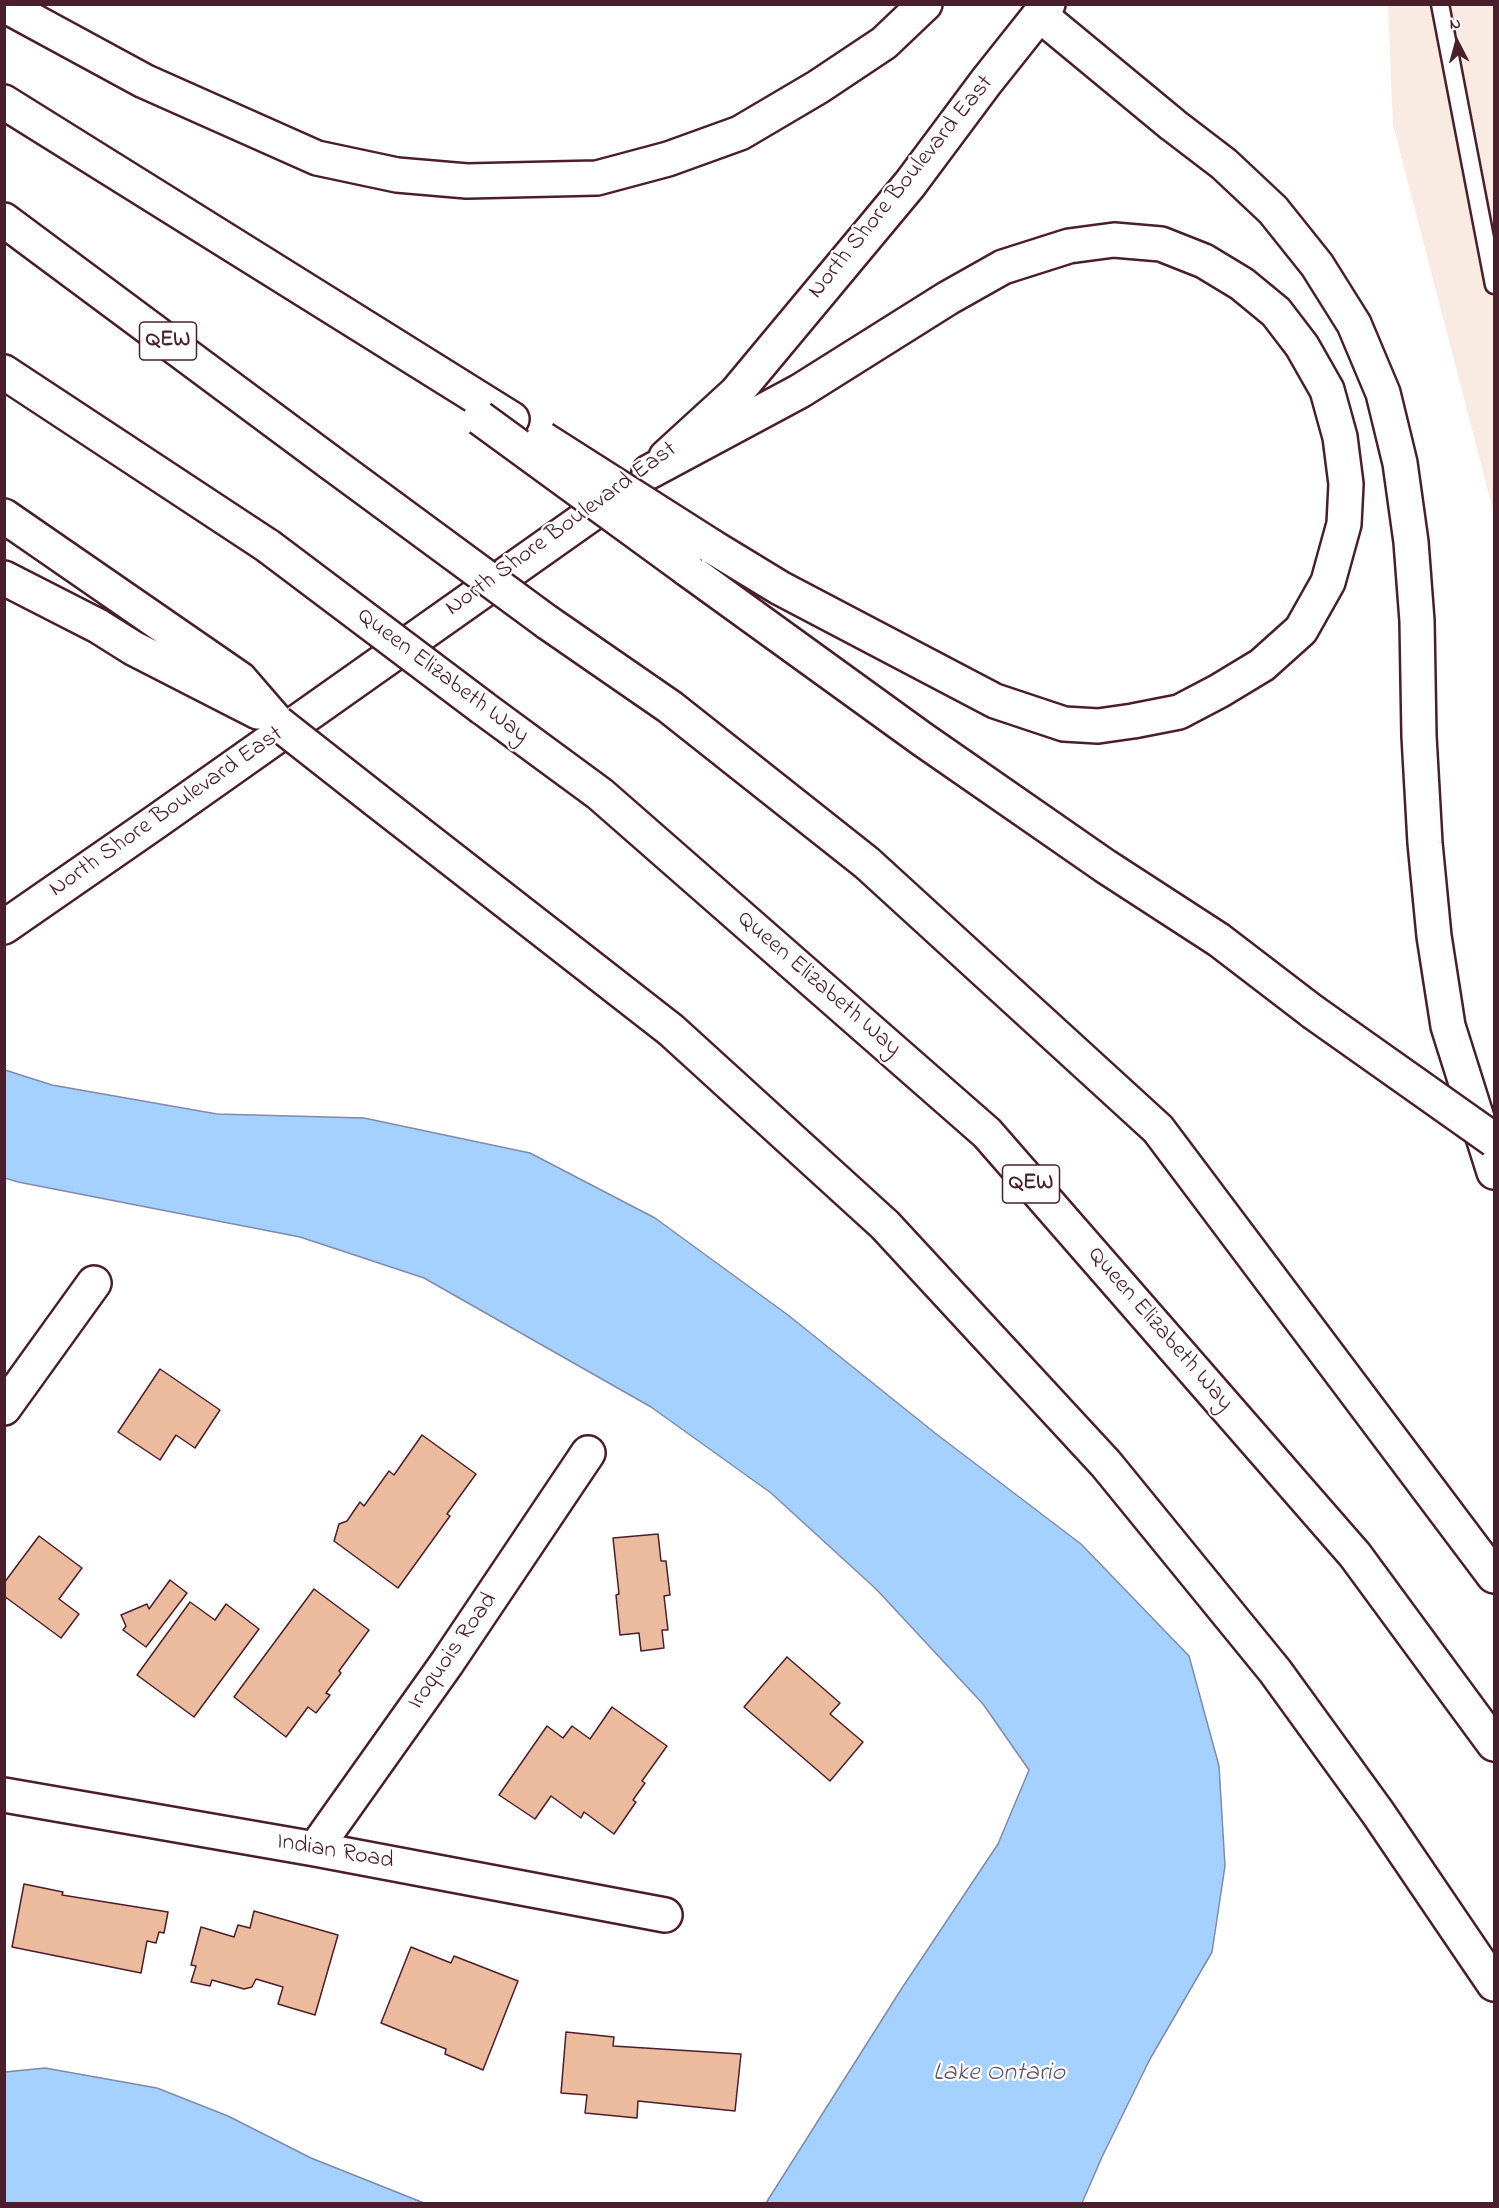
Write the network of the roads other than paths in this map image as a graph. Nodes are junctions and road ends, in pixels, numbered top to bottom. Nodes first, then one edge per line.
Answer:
1 (925, 4) edge
2 (1440, 4) edge
3 (4, 5) edge
4 (1044, 10) edge
5 (4, 102) edge
6 (4, 220) edge
7 (284, 276) junction
8 (1494, 285) edge
9 (4, 372) edge
10 (649, 472) junction
11 (4, 516) edge
12 (4, 579) edge
13 (278, 723) junction
14 (4, 927) edge
15 (1494, 1140) edge
16 (1494, 1172) edge
17 (94, 1283) dead end
18 (4, 1408) edge
19 (588, 1453) dead end
20 (1494, 1576) edge
21 (1494, 1744) edge
22 (4, 1796) edge
23 (315, 1849) junction
24 (665, 1915) dead end
25 (1494, 1983) edge

1 - 3 main road
2 - 8 lane
4 - 10 main road, North Shore Boulevard East
4 - 16 main road
5 - 7 main road
6 - 20 main road, QEW, bridge
7 - 10 main road, bridge
7 - 15 main road, bridge
9 - 21 main road, Queen Elizabeth Way / QEW, bridge
10 - 14 main road, North Shore Boulevard East
11 - 13 main road
12 - 13 main road
13 - 25 main road, bridge
17 - 18 main road
19 - 23 main road, Iroquois Road
22 - 23 main road, Indian Road
23 - 24 main road, Indian Road

